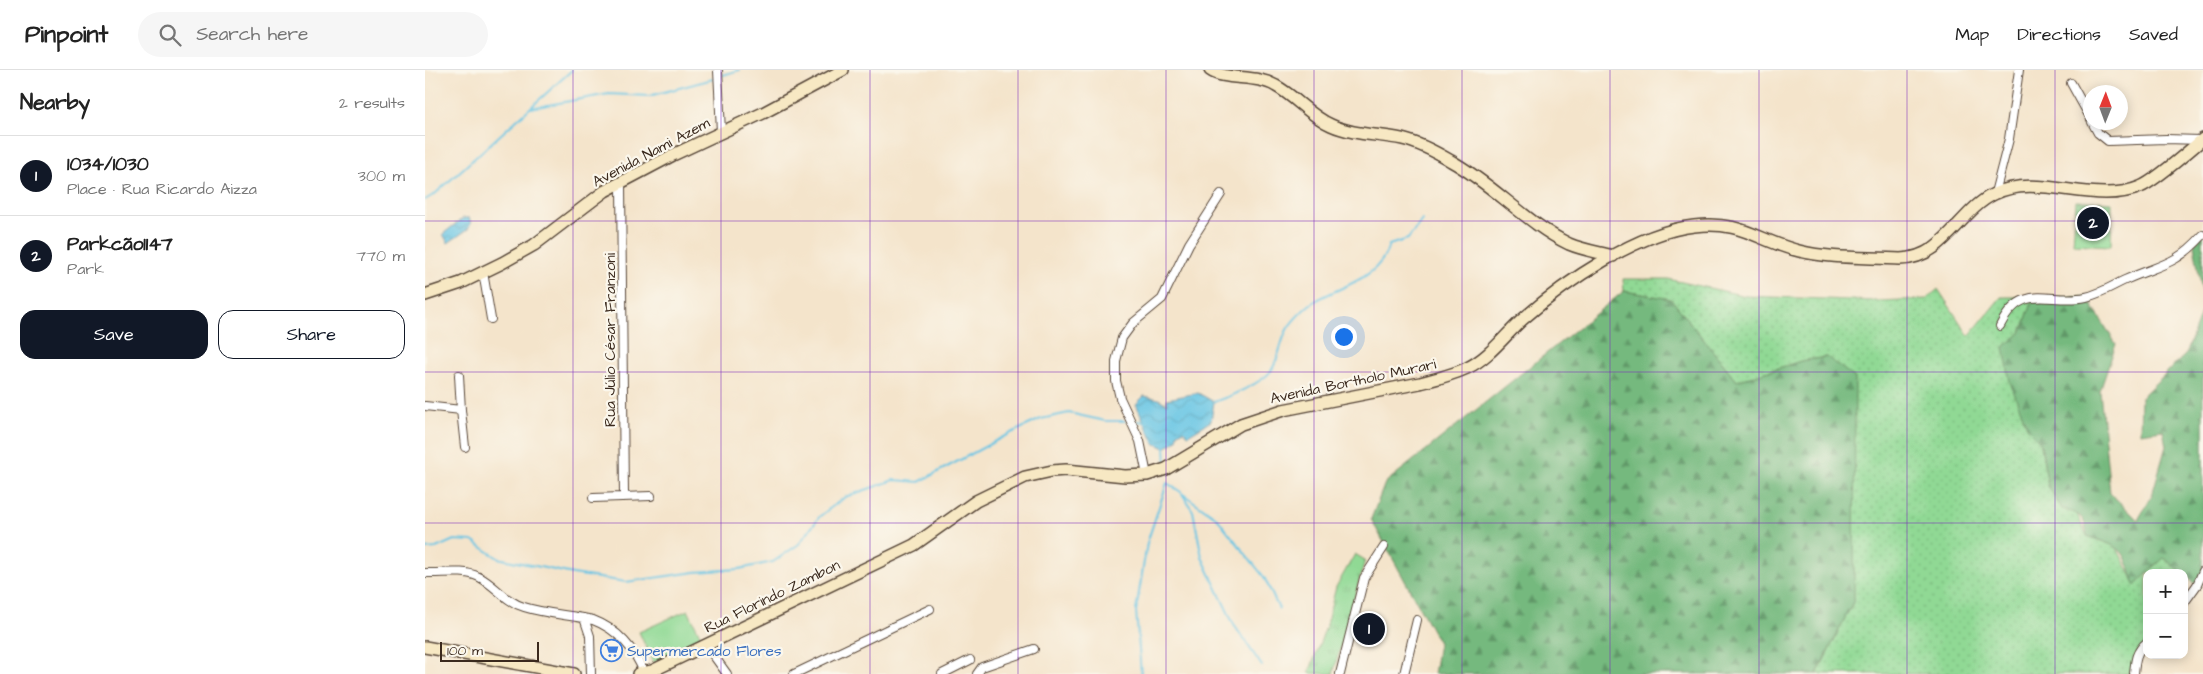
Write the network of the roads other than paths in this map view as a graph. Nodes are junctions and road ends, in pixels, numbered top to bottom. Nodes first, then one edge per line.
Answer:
1 (718, 70) edge
2 (843, 70) edge
3 (1210, 70) edge
4 (2019, 70) edge
5 (2071, 82) dead end
6 (2083, 105) edge
7 (2096, 130) edge
8 (721, 132) junction
9 (2202, 139) edge
10 (621, 183) junction
11 (1995, 193) junction
12 (1221, 194) dead end
13 (2203, 235) edge
14 (1613, 256) junction
15 (483, 272) junction
16 (425, 295) edge
17 (491, 319) dead end
18 (2000, 326) dead end
19 (459, 375) dead end
20 (425, 406) edge
21 (461, 410) junction
22 (465, 447) dead end
23 (1147, 475) junction
24 (651, 496) dead end
25 (624, 497) junction
26 (593, 498) dead end
27 (1384, 547) dead end
28 (892, 556) joint
29 (2203, 571) edge
30 (425, 573) edge
31 (2200, 588) edge
32 (2188, 599) edge
33 (930, 609) dead end
34 (584, 618) junction
35 (1417, 620) dead end
36 (602, 623) junction
37 (590, 636) junction
38 (706, 644) junction
39 (2143, 646) edge
40 (425, 647) edge
41 (1034, 649) dead end
42 (970, 660) dead end
43 (645, 672) edge
44 (574, 674) edge
45 (591, 674) edge
46 (727, 674) edge
47 (794, 674) edge
48 (943, 674) edge
49 (977, 674) edge
50 (1340, 674) edge
51 (1404, 674) edge
52 (2135, 674) edge

1 - 8 street
2 - 8 main road, Avenida Nami Azem
3 - 14 main road
4 - 11 street
5 - 6 street
7 - 9 street
8 - 10 main road, Avenida Nami Azem
9 - 11 main road
10 - 15 main road, Avenida Nami Azem
10 - 25 street, Rua Júlio César Franzoni
11 - 14 main road, Avenida Bortholo Murari
12 - 23 street
13 - 18 street
14 - 23 main road, Avenida Bortholo Murari
15 - 16 main road, Avenida Nami Azem
15 - 17 street
19 - 21 street
20 - 21 street
21 - 22 street
23 - 28 main road, Avenida Bortholo Murari
24 - 25 street
25 - 26 street
27 - 50 street
28 - 38 main road, Rua Florindo Zambon
29 - 31 street
30 - 34 street
31 - 32 street
33 - 47 street
34 - 36 street
34 - 37 street
35 - 51 street
36 - 37 street
36 - 43 street
37 - 45 street
38 - 43 main road, Rua Florindo Zambon
38 - 46 street
39 - 52 street
40 - 44 main road
41 - 49 street
42 - 48 street

